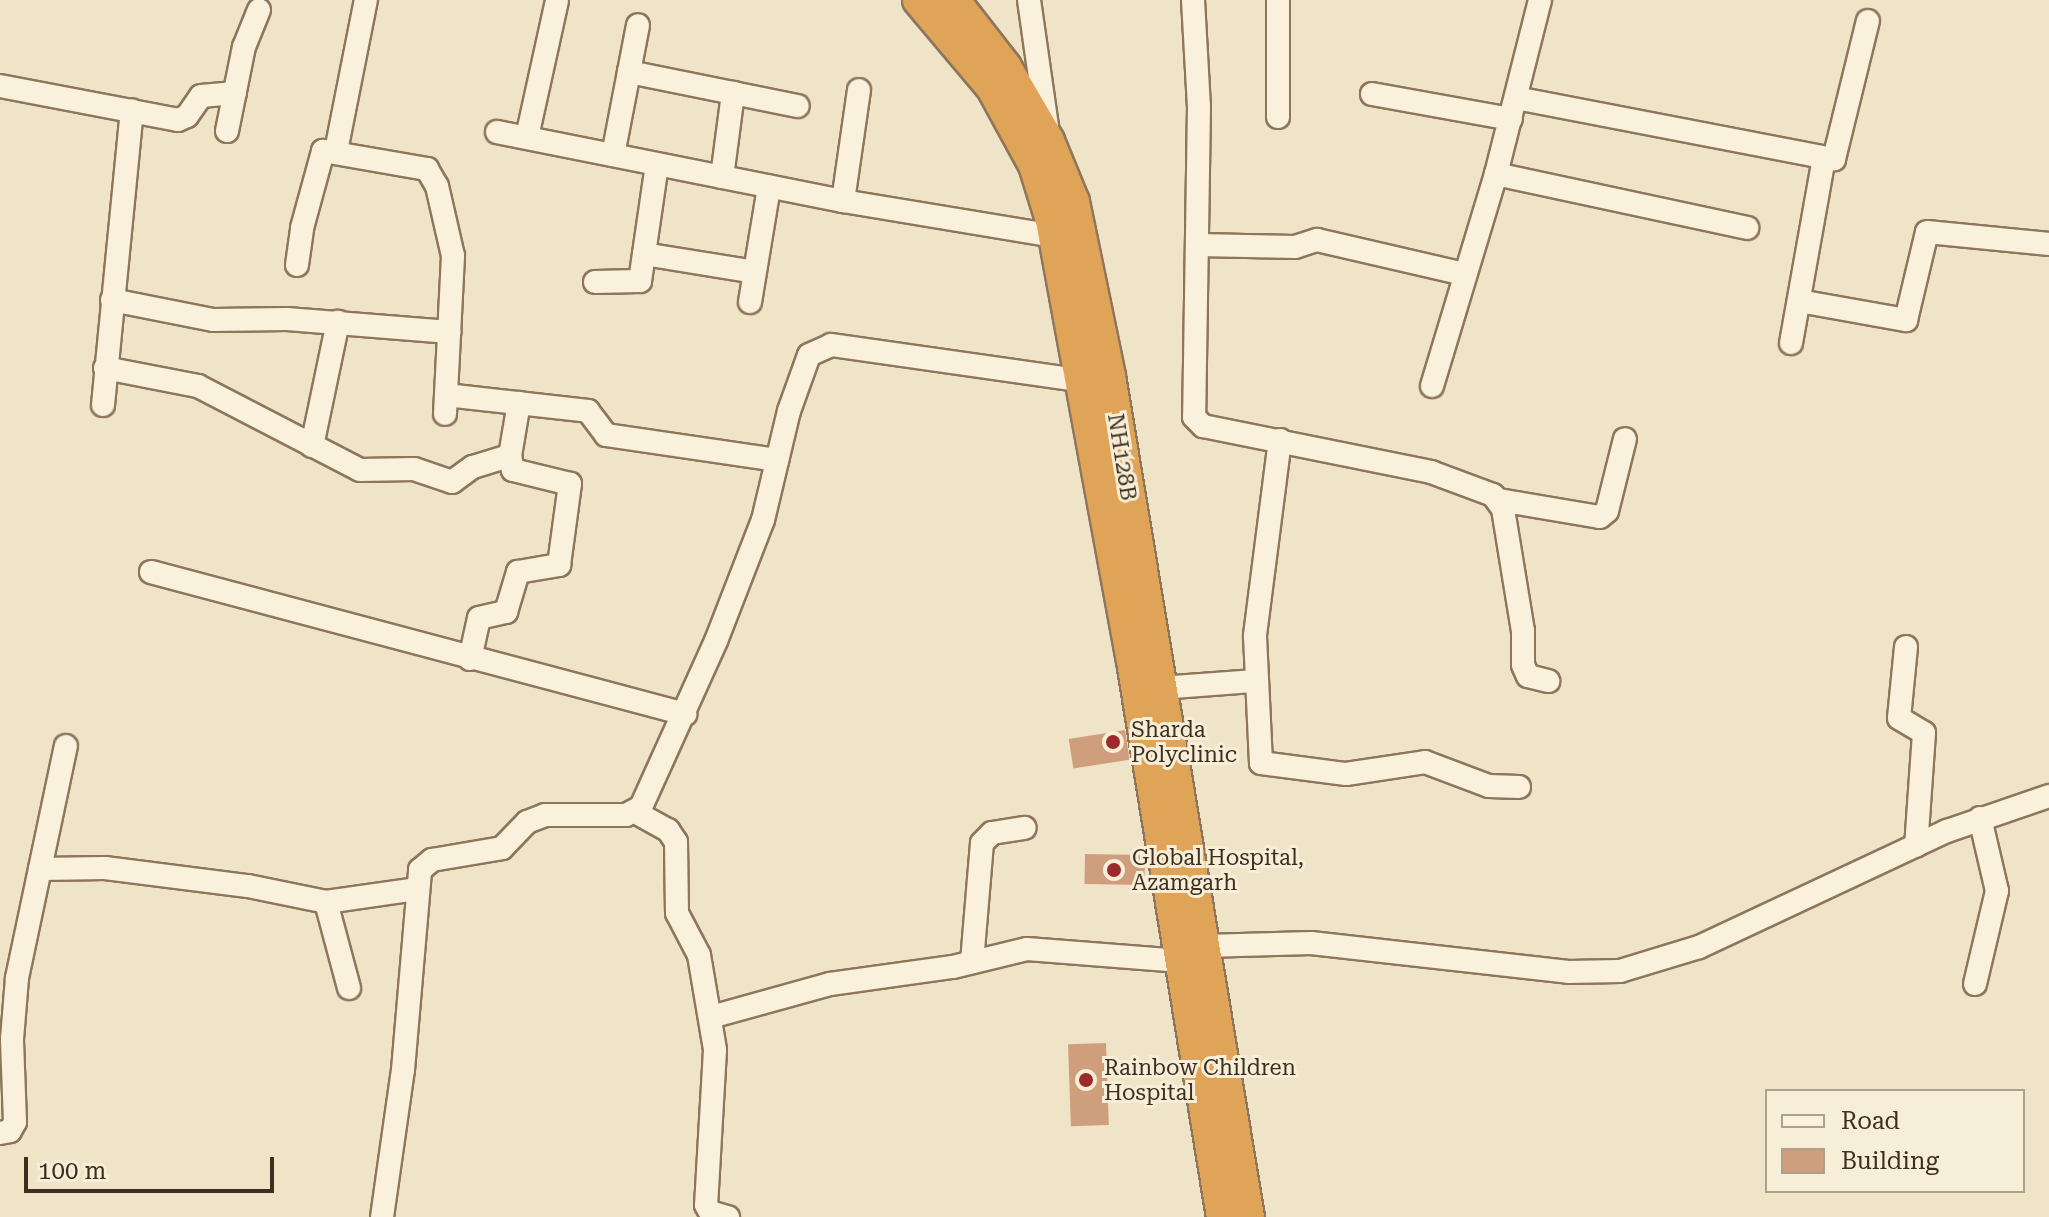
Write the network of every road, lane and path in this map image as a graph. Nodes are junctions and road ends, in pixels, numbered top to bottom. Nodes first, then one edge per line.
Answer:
1 (366, 0) edge
2 (557, 0) edge
3 (919, 0) edge
4 (953, 0) edge
5 (1029, 0) edge
6 (1193, 0) edge
7 (1278, 0) edge
8 (1540, 0) edge
9 (259, 10) dead end
10 (1868, 21) dead end
11 (638, 25) dead end
12 (629, 72) junction
13 (0, 86) edge
14 (859, 90) dead end
15 (235, 93) junction
16 (733, 93) junction
17 (1372, 94) dead end
18 (798, 106) dead end
19 (1513, 108) junction
20 (132, 110) junction
21 (1278, 117) dead end
22 (227, 131) dead end
23 (497, 132) dead end
24 (527, 137) junction
25 (336, 151) junction
26 (1042, 153) junction
27 (613, 155) junction
28 (1824, 158) junction
29 (657, 165) junction
30 (1496, 174) junction
31 (722, 177) junction
32 (769, 187) junction
33 (843, 201) junction
34 (1747, 228) dead end
35 (1055, 236) junction
36 (2049, 244) edge
37 (1198, 245) junction
38 (644, 254) junction
39 (297, 265) dead end
40 (755, 272) junction
41 (1464, 274) junction
42 (595, 282) dead end
43 (112, 300) junction
44 (1799, 301) junction
45 (750, 302) dead end
46 (338, 322) junction
47 (449, 332) junction
48 (1791, 343) dead end
49 (105, 368) junction
50 (1083, 381) junction
51 (1432, 386) dead end
52 (519, 403) junction
53 (103, 405) dead end
54 (1625, 439) dead end
55 (1280, 440) junction
56 (312, 446) junction
57 (510, 456) junction
58 (777, 460) junction
59 (1499, 500) junction
60 (151, 572) dead end
61 (1906, 647) dead end
62 (470, 659) junction
63 (1255, 681) junction
64 (1548, 681) dead end
65 (1161, 688) junction
66 (685, 714) junction
67 (66, 746) dead end
68 (1519, 787) dead end
69 (2049, 796) edge
70 (635, 812) junction
71 (1980, 818) junction
72 (1025, 828) dead end
73 (1916, 846) junction
74 (40, 869) junction
75 (416, 889) junction
76 (326, 902) junction
77 (1192, 954) junction
78 (972, 962) junction
79 (1975, 984) dead end
80 (349, 988) dead end
81 (711, 1017) junction
82 (0, 1133) edge
83 (382, 1217) edge
84 (728, 1217) edge
85 (1223, 1217) edge
86 (1248, 1217) edge

1 - 25 street
2 - 24 street
3 - 26 highway
4 - 26 highway, NH128B
5 - 26 street
6 - 37 street
7 - 21 street
8 - 19 street
9 - 15 street
10 - 28 street
11 - 12 street
12 - 16 street
12 - 27 street
13 - 20 street
14 - 33 street
15 - 20 street
15 - 22 street
16 - 18 street
16 - 31 street
17 - 19 street
19 - 28 street
19 - 30 street
20 - 43 street
23 - 24 street
24 - 27 street
25 - 39 street
25 - 47 street
26 - 35 highway
26 - 65 highway, NH128B
27 - 29 street
28 - 44 street
29 - 31 street
29 - 38 street
30 - 34 street
30 - 41 street
31 - 32 street
32 - 33 street
32 - 40 street
33 - 35 street
35 - 50 highway
36 - 44 street
37 - 41 street
37 - 55 street
38 - 40 street
38 - 42 street
40 - 45 street
41 - 51 street
43 - 46 street
43 - 49 street
44 - 48 street
46 - 47 street
46 - 56 street
47 - 52 street
49 - 53 street
49 - 56 street
50 - 58 street
50 - 77 highway
52 - 57 street
52 - 58 street
54 - 59 street
55 - 59 street
55 - 63 street
56 - 57 street
57 - 62 street
58 - 66 street
59 - 64 street
60 - 62 street
61 - 73 street
62 - 66 street
63 - 65 street
63 - 68 street
65 - 77 highway, NH128B
66 - 70 street
67 - 74 street
69 - 71 street
70 - 75 street
70 - 81 street
71 - 73 street
71 - 79 street
72 - 78 street
73 - 77 street
74 - 76 street
74 - 82 street
75 - 76 street
75 - 83 street
76 - 80 street
77 - 78 street
77 - 85 highway
77 - 86 highway
78 - 81 street
81 - 84 street

